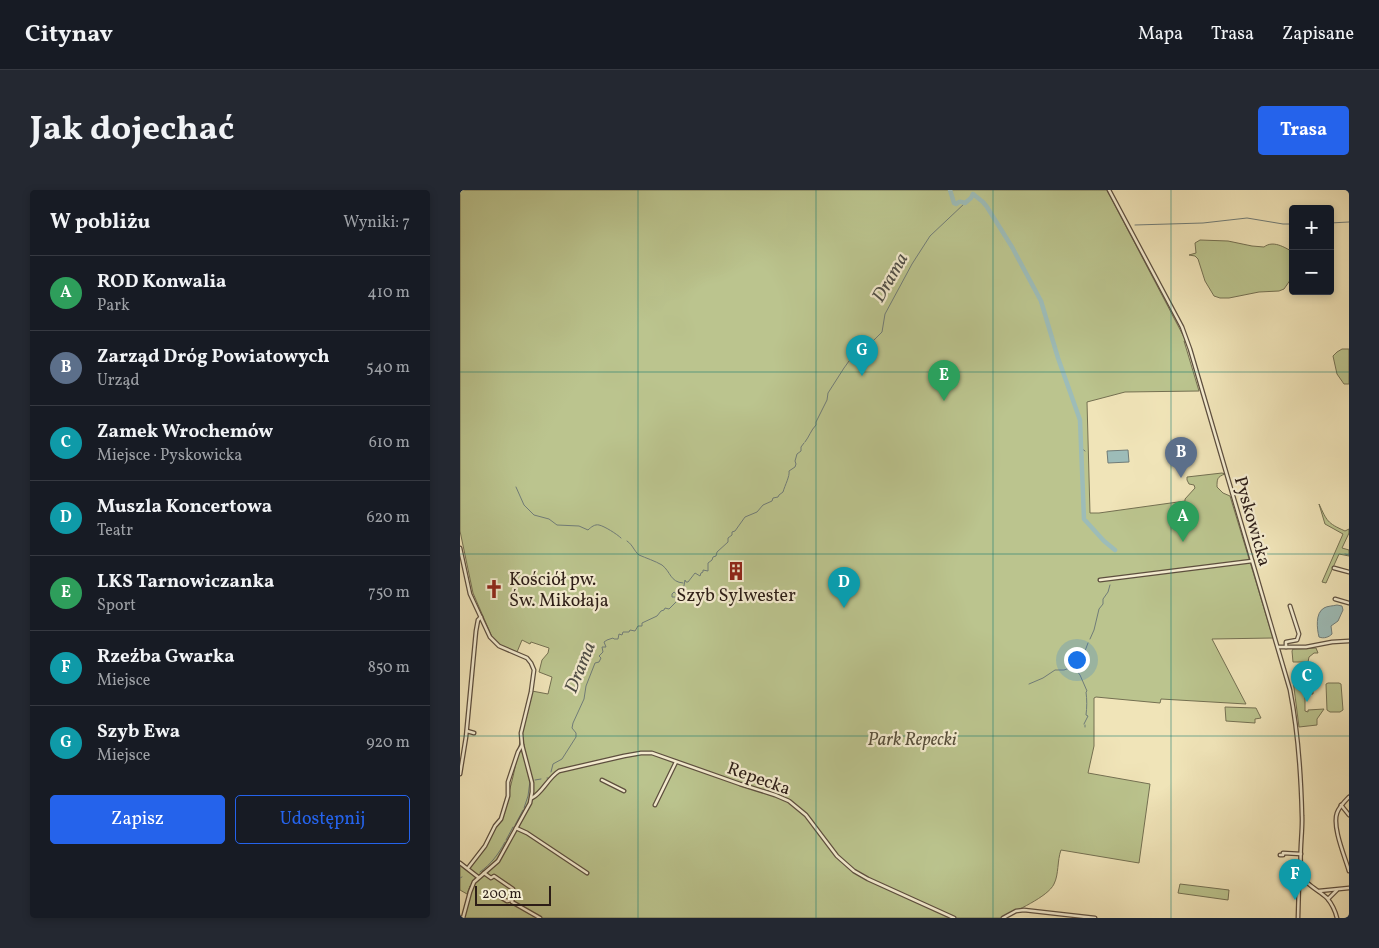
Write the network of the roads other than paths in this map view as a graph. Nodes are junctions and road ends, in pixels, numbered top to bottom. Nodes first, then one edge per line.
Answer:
1 (1109, 190) edge
2 (460, 548) edge
3 (1252, 561) junction
4 (1334, 568) dead end
5 (1349, 572) edge
6 (1100, 580) dead end
7 (1335, 599) dead end
8 (1349, 603) edge
9 (1290, 606) dead end
10 (481, 617) junction
11 (1349, 641) edge
12 (1278, 647) junction
13 (1286, 647) junction
14 (467, 731) junction
15 (474, 732) dead end
16 (522, 745) junction
17 (676, 762) junction
18 (460, 774) edge
19 (602, 780) dead end
20 (624, 791) dead end
21 (1349, 797) edge
22 (532, 798) junction
23 (656, 805) dead end
24 (1341, 805) junction
25 (1349, 816) edge
26 (516, 828) junction
27 (1301, 854) junction
28 (1280, 855) dead end
29 (460, 863) edge
30 (468, 868) junction
31 (1349, 871) edge
32 (484, 873) junction
33 (587, 873) dead end
34 (478, 877) junction
35 (1303, 877) junction
36 (1349, 888) edge
37 (1339, 889) junction
38 (1326, 890) junction
39 (1318, 891) junction
40 (492, 892) dead end
41 (1323, 894) junction
42 (512, 900) junction
43 (1328, 900) junction
44 (463, 918) edge
45 (540, 918) edge
46 (954, 918) edge
47 (1003, 918) edge
48 (1095, 918) edge
49 (1298, 918) edge
50 (1338, 918) edge

1 - 3 street, Pyskowicka
2 - 10 street
3 - 6 street
3 - 12 street, Pyskowicka
4 - 5 street
7 - 8 street
9 - 13 street
10 - 14 street
10 - 16 street
11 - 13 street
12 - 13 street
12 - 27 street, Pyskowicka
14 - 15 street
14 - 18 street
16 - 22 street
16 - 30 street
17 - 22 street, Repecka
17 - 23 street
17 - 46 street, Repecka
19 - 20 street
21 - 24 street
22 - 26 street
24 - 25 street
24 - 31 street
26 - 32 street
26 - 33 street
27 - 28 street
27 - 35 street, Pyskowicka
29 - 30 street
30 - 34 street
32 - 34 street
32 - 42 street
34 - 44 street
35 - 39 street
35 - 49 street, Pyskowicka
36 - 37 street
37 - 38 street
37 - 43 street
38 - 39 street
38 - 41 street
39 - 41 street
40 - 42 street
41 - 43 street
42 - 45 street
43 - 50 street
47 - 48 street

